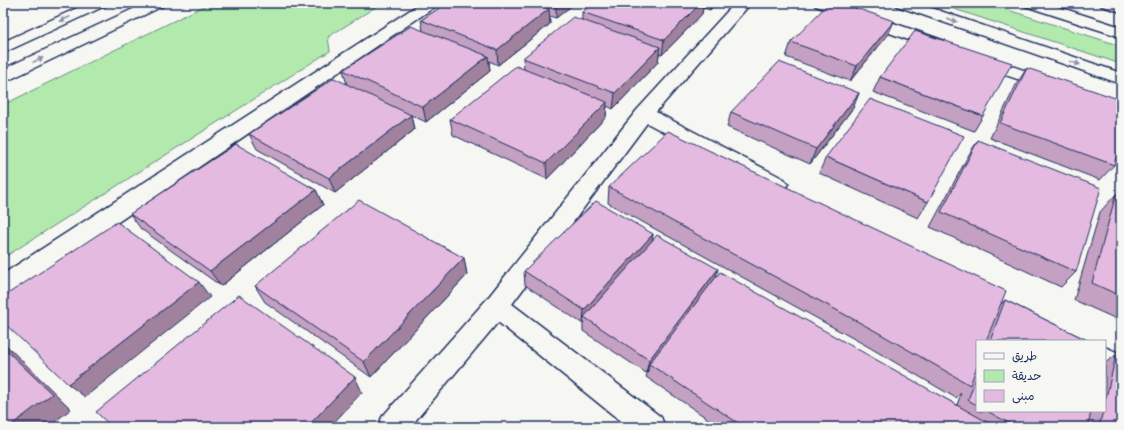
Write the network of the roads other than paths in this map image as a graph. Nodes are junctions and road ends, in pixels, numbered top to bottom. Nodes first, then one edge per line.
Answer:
1 (100, 3) edge
2 (158, 3) edge
3 (431, 3) edge
4 (743, 3) edge
5 (821, 3) edge
6 (902, 3) edge
7 (1030, 3) edge
8 (1107, 3) edge
9 (1121, 7) edge
10 (1121, 32) edge
11 (3, 48) edge
12 (3, 76) edge
13 (1121, 79) edge
14 (1068, 92) edge
15 (644, 114) junction
16 (791, 192) edge
17 (3, 287) edge
18 (496, 306) junction
19 (1106, 360) edge
20 (1121, 368) edge
21 (392, 427) edge
22 (651, 427) edge

1 -> 11 street
12 -> 2 street
3 - 17 street
4 - 15 street
5 - 14 street
6 -> 13 street
7 - 10 street
8 - 9 street
15 - 16 street
15 - 18 street
18 - 21 street
18 - 22 street
19 - 20 street

